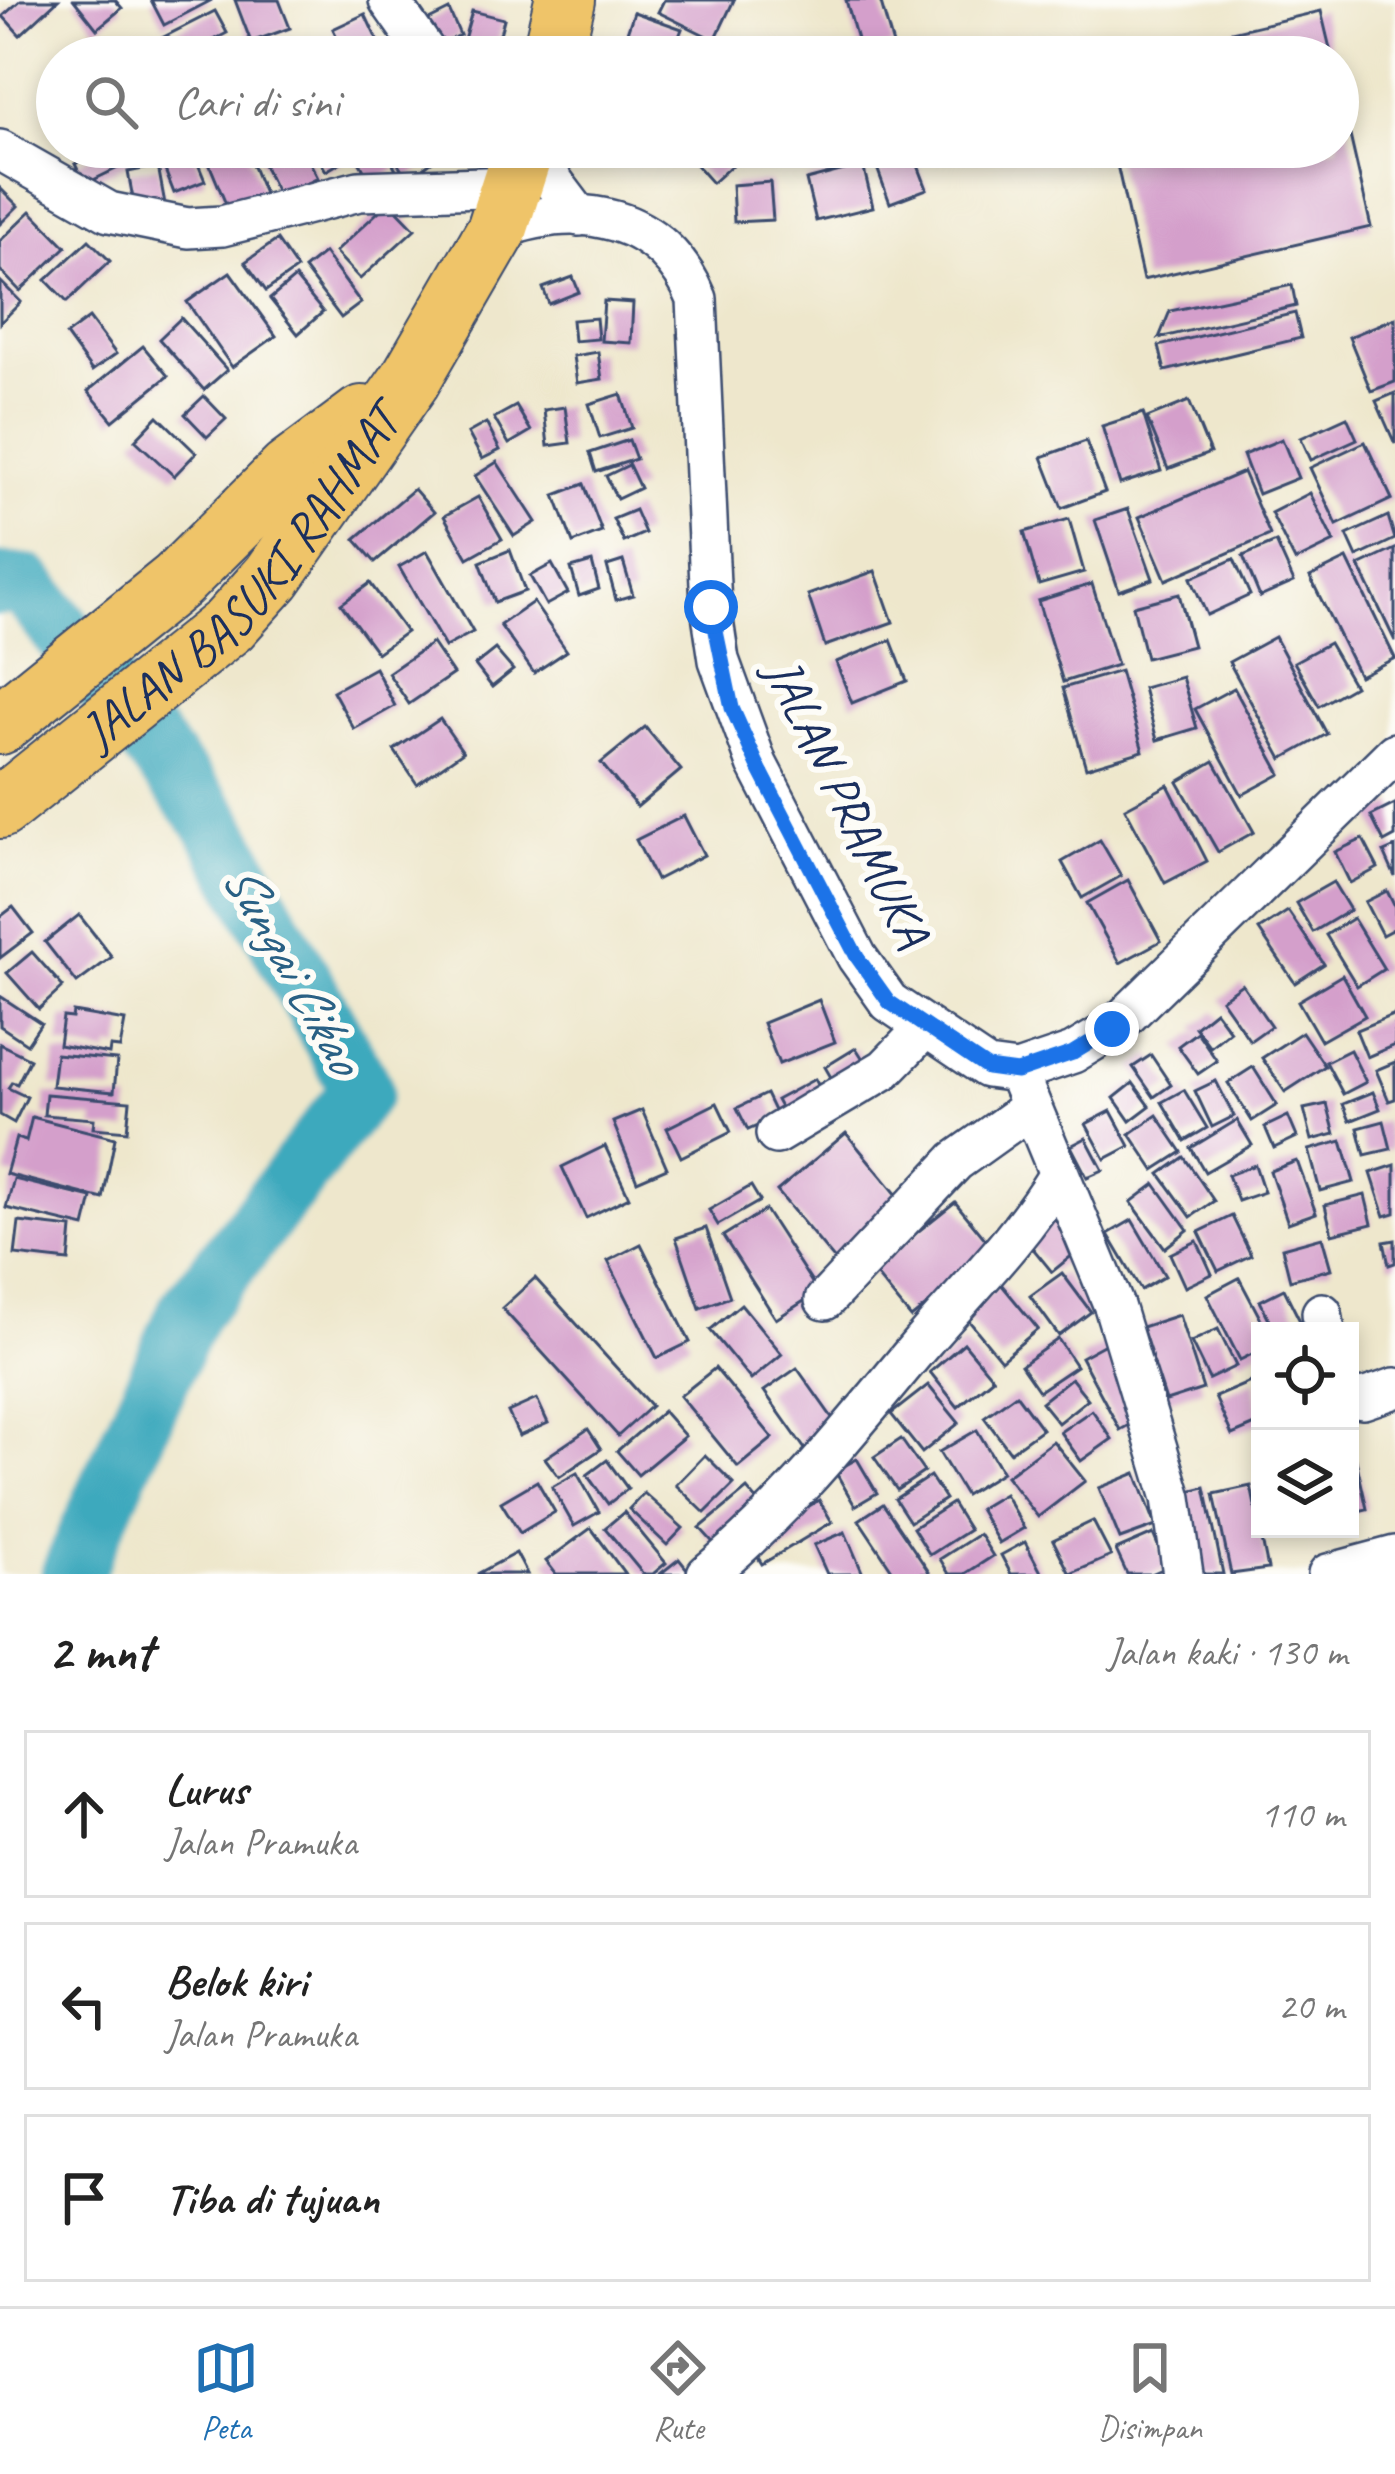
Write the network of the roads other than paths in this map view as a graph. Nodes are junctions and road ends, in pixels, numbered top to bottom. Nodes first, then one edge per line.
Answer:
1 (389, 0) edge
2 (566, 0) edge
3 (414, 36) edge
4 (557, 36) edge
5 (0, 150) edge
6 (516, 177) edge
7 (579, 216) junction
8 (410, 380) junction
9 (0, 724) edge
10 (1395, 753) edge
11 (0, 808) edge
12 (925, 1028) junction
13 (1023, 1091) junction
14 (776, 1134) dead end
15 (1058, 1176) junction
16 (825, 1300) dead end
17 (1395, 1388) edge
18 (1359, 1398) edge
19 (1395, 1556) edge
20 (706, 1574) edge
21 (1183, 1574) edge
22 (1328, 1574) edge

1 - 3 street
2 - 4 highway
5 - 6 street, JALAN PRAMUKA
6 - 7 street, JALAN PRAMUKA
6 - 7 street
6 - 8 highway, JALAN BASUKI RAHMAT
7 - 12 street, JALAN PRAMUKA
8 - 9 highway, JALAN BASUKI RAHMAT
8 - 11 highway, JALAN BASUKI RAHMAT
10 - 13 street
12 - 13 street, JALAN PRAMUKA
12 - 14 street
13 - 15 street
13 - 16 street
15 - 20 street
15 - 21 street
17 - 18 street
19 - 22 street

